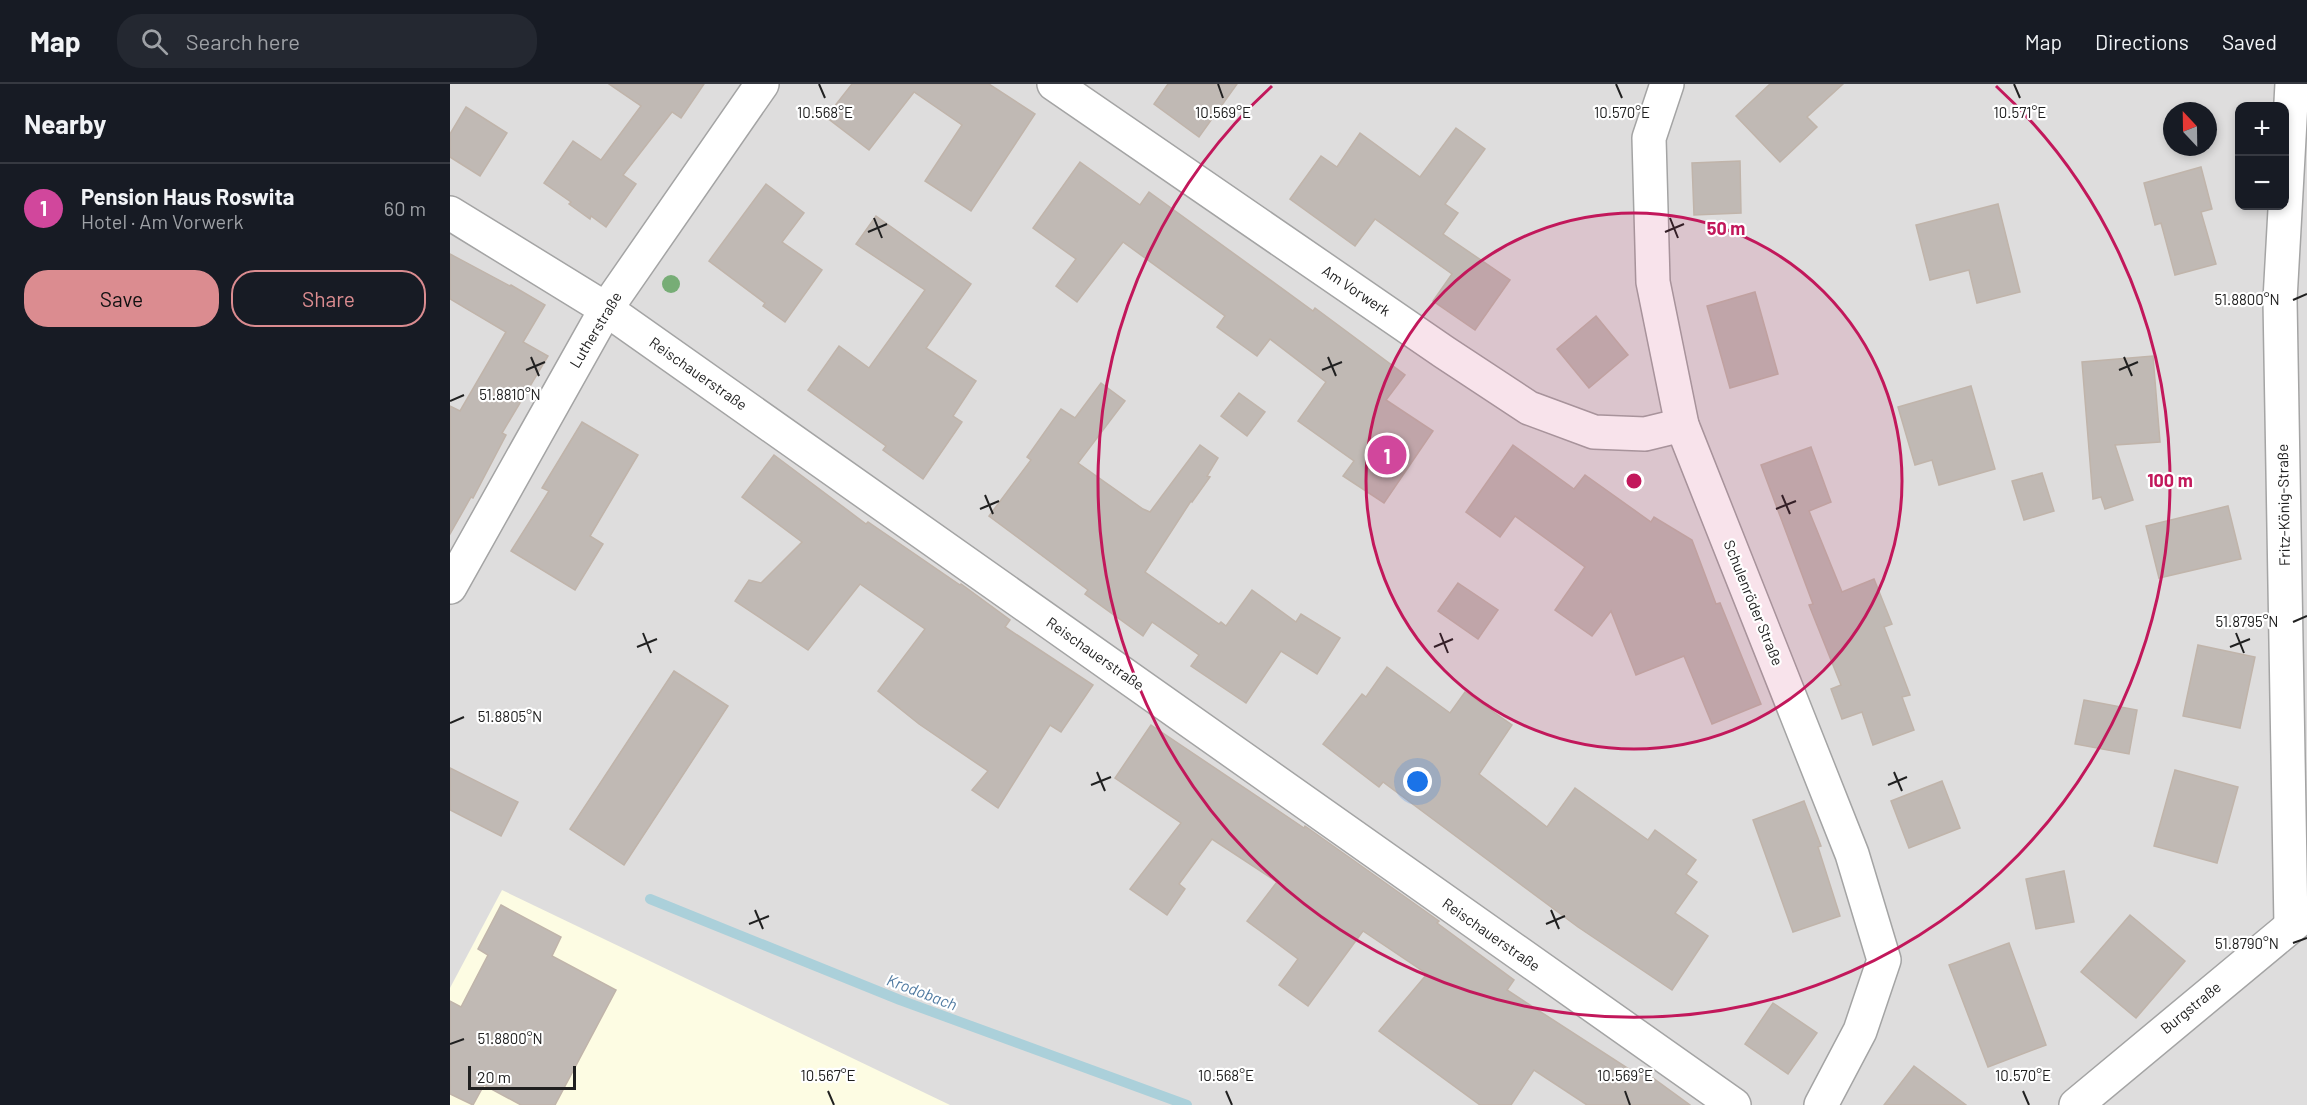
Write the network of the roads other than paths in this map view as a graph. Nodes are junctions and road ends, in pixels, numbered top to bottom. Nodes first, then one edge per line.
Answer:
1 (762, 84) edge
2 (1054, 84) edge
3 (1668, 84) edge
4 (2292, 84) edge
5 (450, 213) edge
6 (606, 309) junction
7 (1682, 425) junction
8 (450, 587) edge
9 (2299, 919) edge
10 (1734, 1105) edge
11 (1821, 1105) edge
12 (2076, 1105) edge

1 - 6 street, Lutherstraße
2 - 7 street, Am Vorwerk
3 - 7 street, Schulenröder Straße
4 - 9 street, Fritz-König-Straße
5 - 6 street, Reischauerstraße
6 - 8 street, Lutherstraße
6 - 10 street, Reischauerstraße
7 - 11 street, Schulenröder Straße
9 - 12 street, Burgstraße

